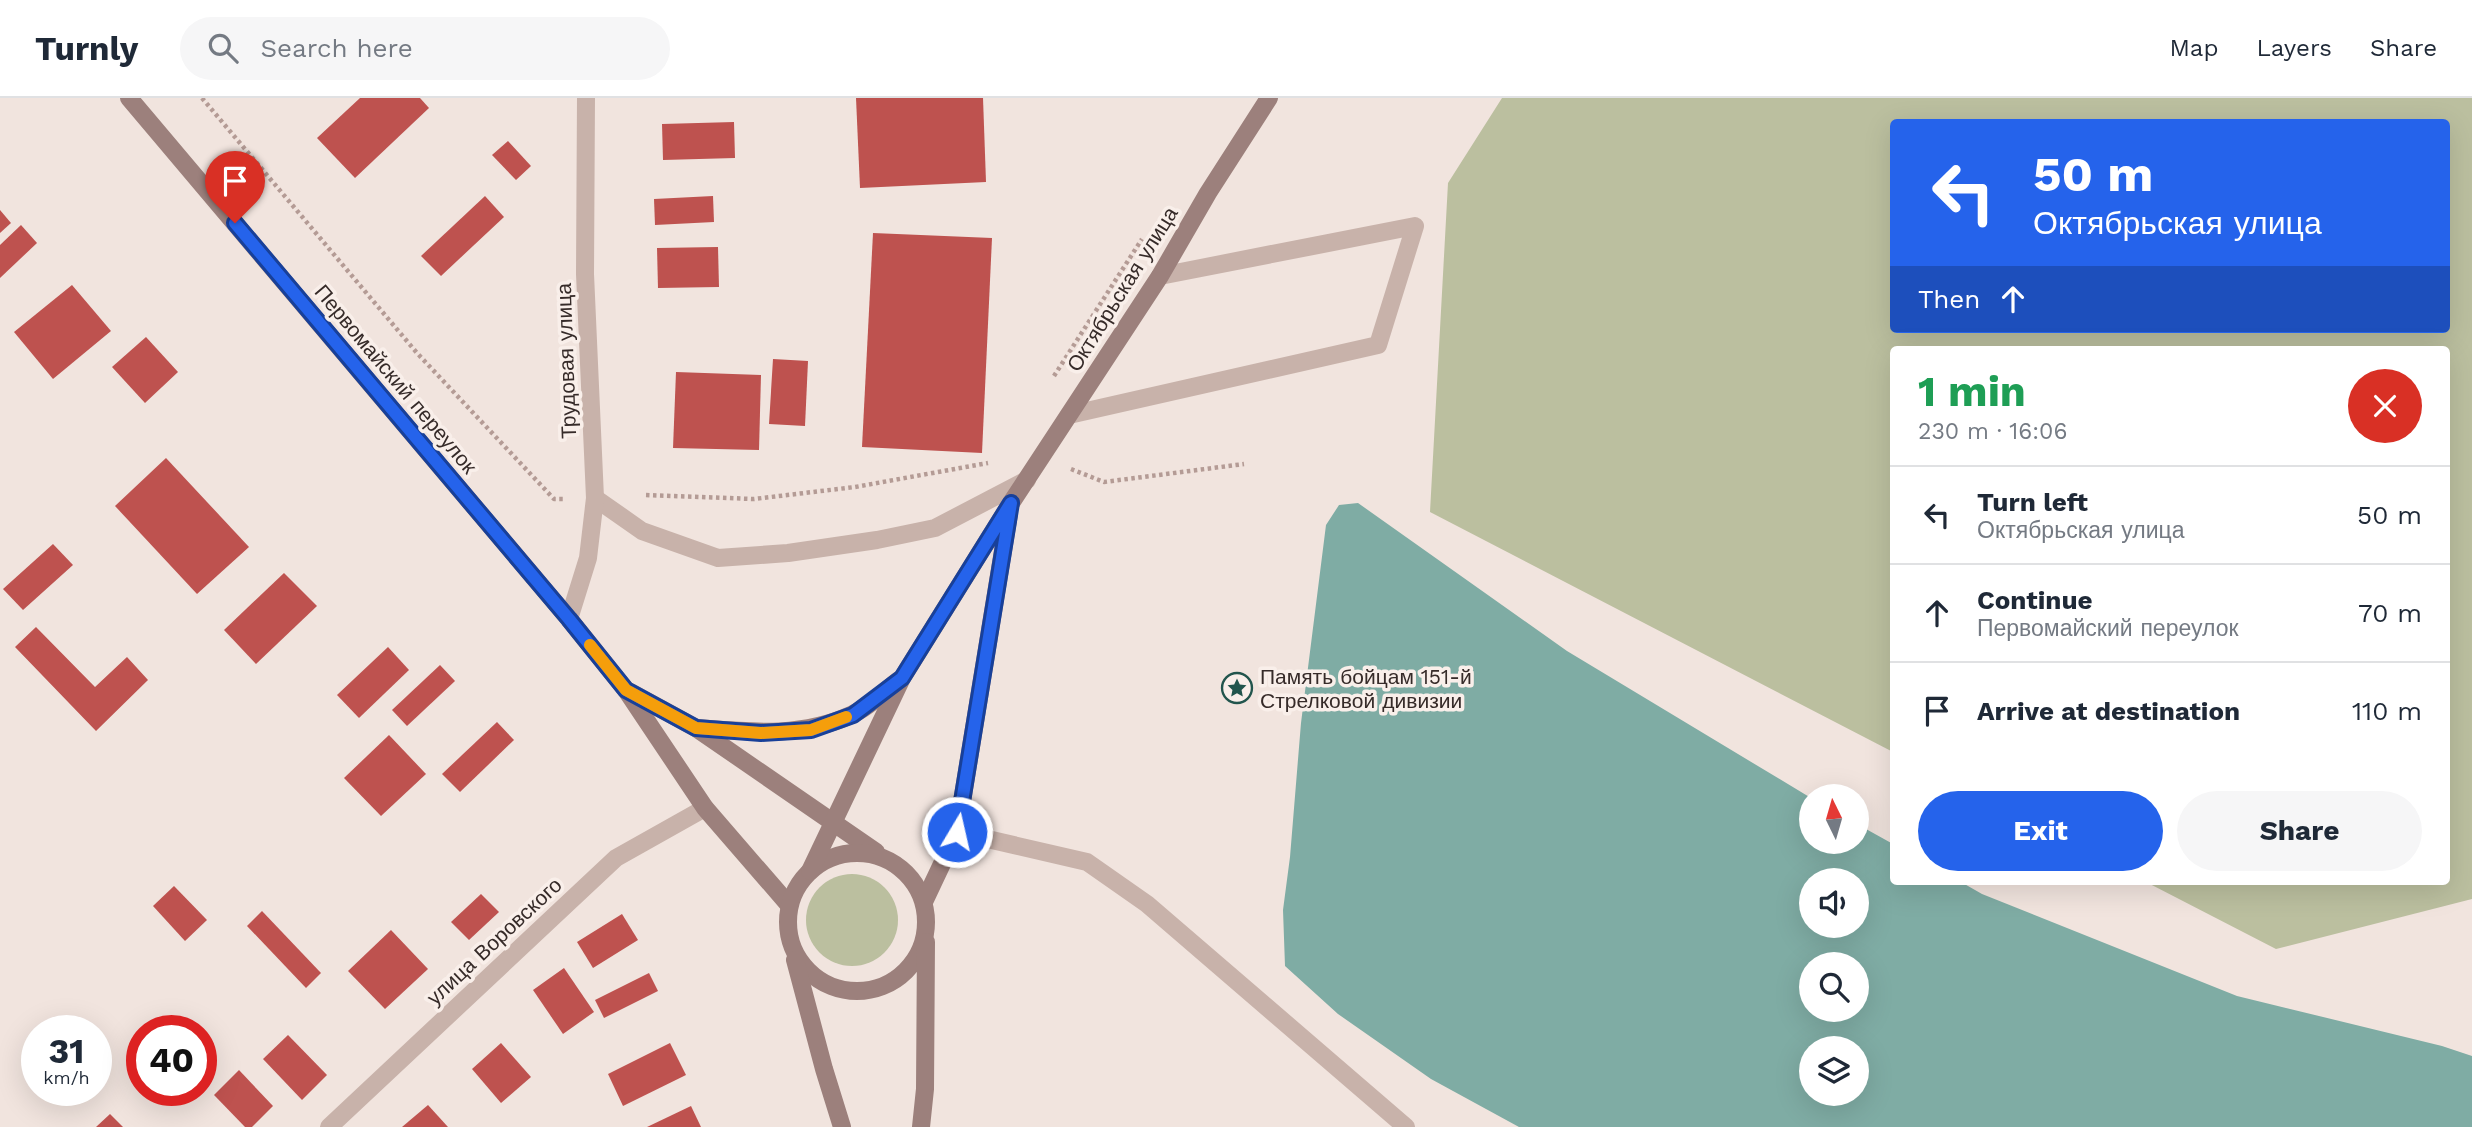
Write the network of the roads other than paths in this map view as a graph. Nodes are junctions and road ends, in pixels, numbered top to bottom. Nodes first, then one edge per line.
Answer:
1 (129, 98) edge
2 (586, 98) edge
3 (1269, 98) edge
4 (1160, 276) junction
5 (1069, 415) junction
6 (1027, 480) junction
7 (595, 498) junction
8 (1011, 503) junction
9 (569, 619) junction
10 (902, 678) junction
11 (626, 690) junction
12 (696, 728) junction
13 (705, 808) junction
14 (834, 823) junction
15 (957, 832) junction
16 (885, 858) junction
17 (810, 871) junction
18 (924, 902) junction
19 (789, 905) junction
20 (926, 924) junction
21 (793, 950) junction
22 (329, 1127) edge
23 (842, 1127) edge
24 (921, 1127) edge
25 (1406, 1127) edge

1 - 9 street, Первомайский переулок
2 - 7 street, Трудовая улица
3 - 4 street, Октябрьская улица
4 - 5 street, Октябрьская улица
4 - 5 street
5 - 6 street, Октябрьская улица
6 - 7 street
6 - 8 street, Октябрьская улица
7 - 9 street, Трудовая улица
8 - 10 street, Октябрьская улица
8 - 15 street, Октябрьская улица
9 - 11 street, Первомайский переулок
10 - 12 street, Октябрьская улица
10 - 14 street, Октябрьская улица
11 - 12 street, Первомайский переулок
11 - 13 street, Первомайский переулок
12 - 14 street, Первомайский переулок
13 - 19 street, Первомайский переулок
13 - 22 street, улица Воровского
14 - 16 street, Первомайский переулок
14 - 17 street, Октябрьская улица
15 - 18 street, Октябрьская улица
15 - 25 street
16 - 17 street
16 - 18 street
17 - 19 street
18 - 20 street
19 - 21 street
20 - 21 street
20 - 24 street
21 - 23 street

